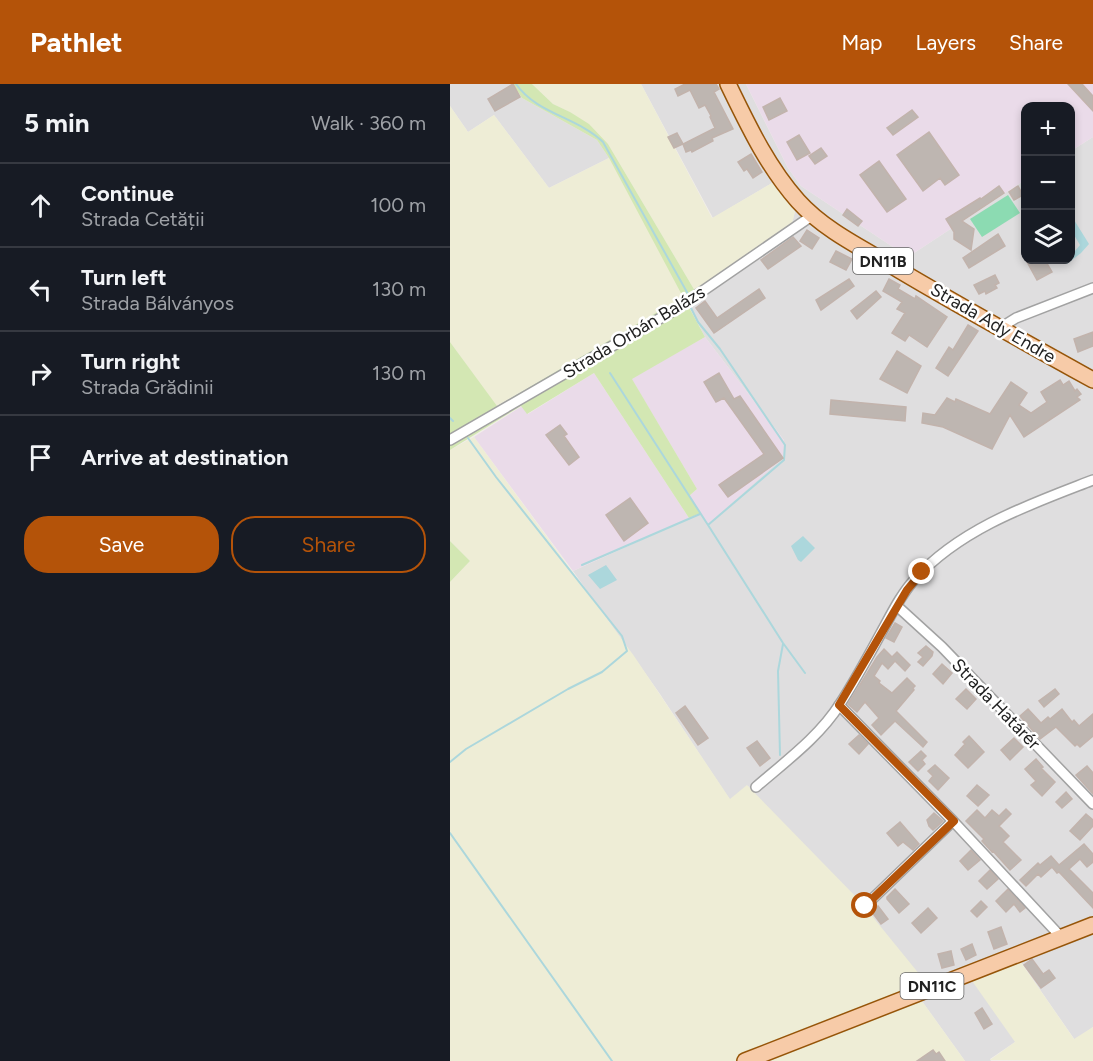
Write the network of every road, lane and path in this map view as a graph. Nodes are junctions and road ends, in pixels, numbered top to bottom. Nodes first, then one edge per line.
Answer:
1 (728, 84) edge
2 (813, 215) junction
3 (1093, 288) edge
4 (1000, 328) junction
5 (1093, 380) edge
6 (450, 440) edge
7 (1093, 480) edge
8 (897, 606) junction
9 (839, 705) junction
10 (756, 787) dead end
11 (1093, 804) edge
12 (954, 821) junction
13 (865, 906) dead end
14 (1093, 924) edge
15 (1060, 937) junction
16 (745, 1061) edge

1 - 2 main road, Strada Ady Endre / DN11B
2 - 4 main road, Strada Ady Endre / DN11B
2 - 6 street, Strada Orbán Balázs
3 - 4 street
4 - 5 main road, Strada Ady Endre / DN11B
7 - 8 street
8 - 9 street
8 - 11 street, Strada Határér
9 - 10 street
9 - 12 street
12 - 13 street
12 - 15 street
14 - 15 main road, DN11C
15 - 16 main road, DN11C

